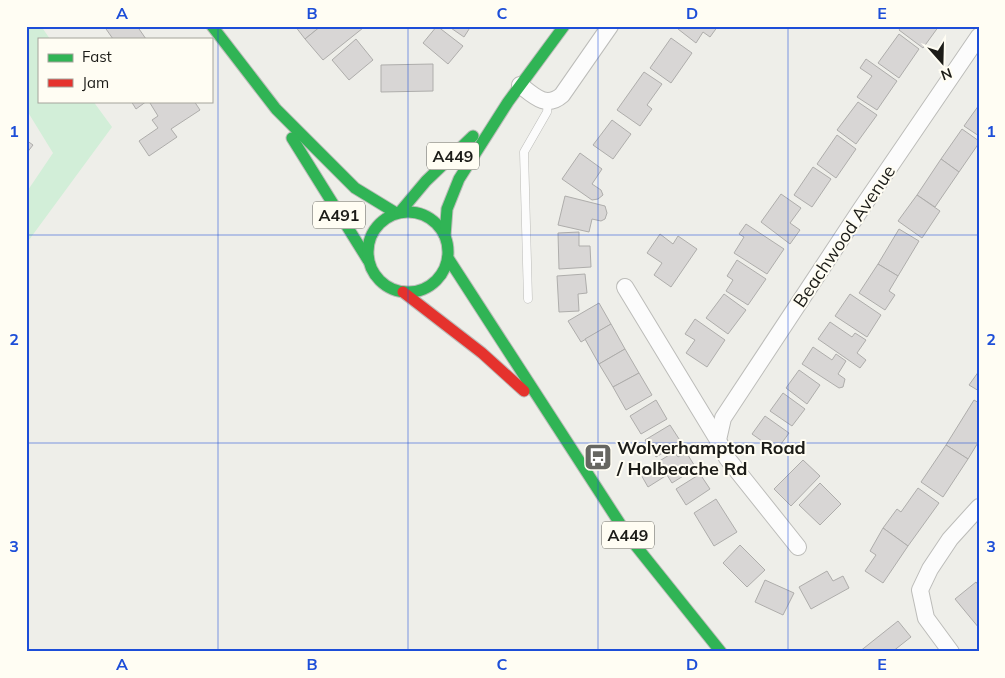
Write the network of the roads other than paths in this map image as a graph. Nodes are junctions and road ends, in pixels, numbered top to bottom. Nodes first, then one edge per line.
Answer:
1 (212, 26) edge
2 (564, 26) edge
3 (610, 26) edge
4 (979, 36) edge
5 (520, 85) junction
6 (508, 102) junction
7 (548, 103) junction
8 (276, 109) junction
9 (398, 213) junction
10 (445, 236) junction
11 (448, 258) junction
12 (368, 260) junction
13 (625, 287) dead end
14 (403, 292) junction
15 (528, 298) dead end
16 (546, 410) junction
17 (718, 440) junction
18 (979, 507) edge
19 (798, 547) dead end
20 (721, 652) edge
21 (951, 652) edge

1 - 8 highway, A491
2 - 5 highway, A449
3 - 7 street
4 - 17 street, Beachwood Avenue
5 - 6 highway, A449
5 - 7 street
6 - 9 highway, A449
6 - 10 highway, A449
7 - 15 lane
8 - 9 highway, A491
8 - 12 highway, A491
9 - 10 highway
9 - 12 highway
10 - 11 highway
11 - 14 highway
11 - 16 highway, A449
12 - 14 highway
13 - 17 street
14 - 16 highway, A449
16 - 20 highway, A449
17 - 19 street
18 - 21 street

